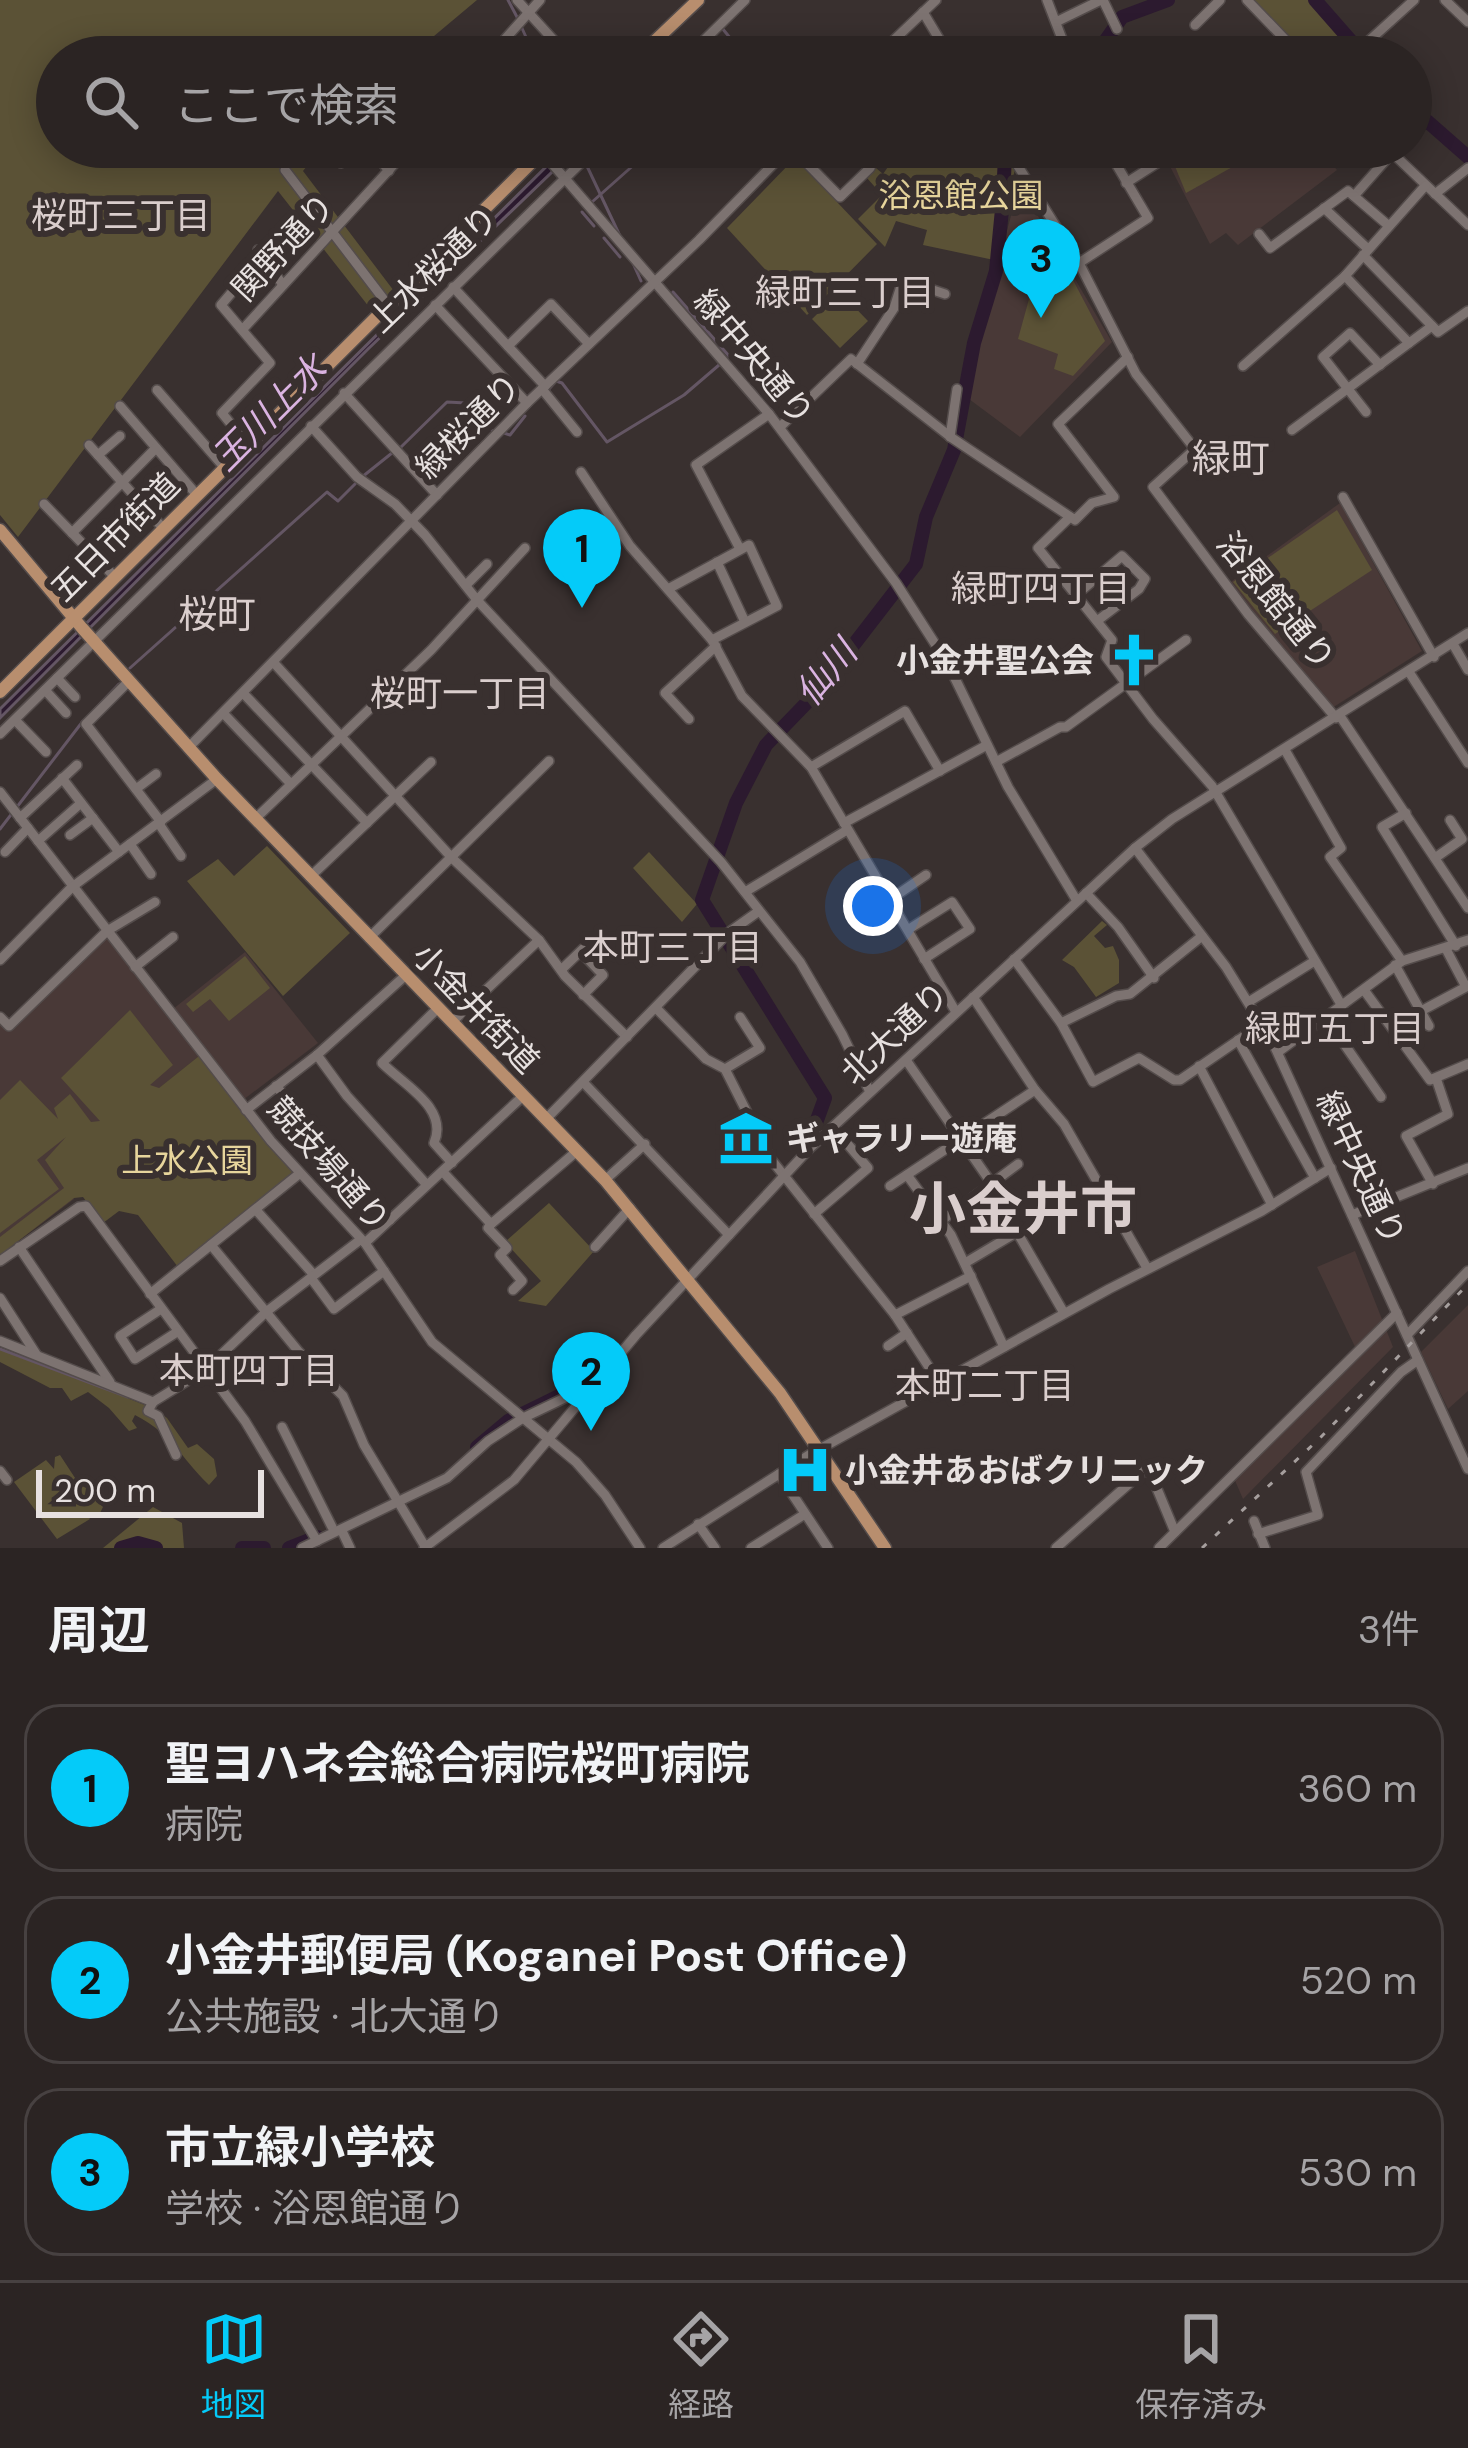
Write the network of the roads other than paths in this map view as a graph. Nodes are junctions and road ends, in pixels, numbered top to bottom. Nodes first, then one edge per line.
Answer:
1 (517, 0) edge
2 (540, 0) edge
3 (698, 0) edge
4 (745, 0) edge
5 (936, 0) edge
6 (1047, 0) edge
7 (1102, 0) edge
8 (1220, 0) edge
9 (1247, 0) edge
10 (1414, 0) edge
11 (1445, 0) edge
12 (923, 12) junction
13 (528, 13) junction
14 (1056, 22) junction
15 (1468, 22) edge
16 (1115, 24) dead end
17 (1195, 25) dead end
18 (508, 36) edge
19 (549, 36) edge
20 (660, 36) edge
21 (708, 36) edge
22 (898, 36) edge
23 (937, 36) edge
24 (1061, 36) edge
25 (1282, 36) edge
26 (1373, 36) edge
27 (387, 168) edge
28 (392, 168) edge
29 (528, 168) edge
30 (557, 168) edge
31 (572, 168) edge
32 (770, 168) edge
33 (812, 168) edge
34 (870, 168) edge
35 (1019, 168) edge
36 (1118, 168) edge
37 (1149, 168) edge
38 (1375, 168) edge
39 (1407, 168) edge
40 (1468, 168) edge
41 (285, 170) dead end
42 (389, 171) junction
43 (563, 176) junction
44 (1126, 183) junction
45 (1425, 186) junction
46 (1435, 194) junction
47 (1354, 196) junction
48 (1324, 208) junction
49 (1468, 225) edge
50 (1389, 226) junction
51 (333, 234) junction
52 (1259, 234) dead end
53 (1365, 252) junction
54 (1079, 263) junction
55 (1345, 276) junction
56 (654, 282) junction
57 (283, 285) junction
58 (453, 287) junction
59 (945, 294) dead end
60 (388, 304) junction
61 (435, 305) junction
62 (1468, 310) edge
63 (1432, 326) junction
64 (243, 329) junction
65 (1409, 343) junction
66 (589, 344) junction
67 (508, 346) junction
68 (1128, 357) junction
69 (857, 364) junction
70 (1380, 365) junction
71 (1244, 366) dead end
72 (543, 387) junction
73 (157, 389) dead end
74 (958, 389) dead end
75 (1348, 389) junction
76 (344, 393) junction
77 (527, 403) junction
78 (120, 406) dead end
79 (1366, 412) dead end
80 (769, 413) junction
81 (311, 426) junction
82 (780, 427) junction
83 (1292, 430) dead end
84 (578, 432) dead end
85 (119, 436) dead end
86 (954, 440) junction
87 (247, 445) junction
88 (89, 446) dead end
89 (156, 448) junction
90 (98, 455) junction
91 (224, 467) junction
92 (581, 472) dead end
93 (119, 481) junction
94 (196, 494) junction
95 (437, 495) junction
96 (1342, 497) dead end
97 (44, 504) dead end
98 (1070, 517) junction
99 (411, 521) junction
100 (162, 527) junction
101 (0, 530) edge
102 (72, 533) junction
103 (525, 548) dead end
104 (740, 549) junction
105 (717, 562) junction
106 (488, 564) dead end
107 (114, 576) junction
108 (466, 586) junction
109 (668, 589) junction
110 (1076, 595) junction
111 (477, 600) junction
112 (72, 616) junction
113 (1097, 621) junction
114 (746, 622) junction
115 (1468, 633) edge
116 (1186, 640) dead end
117 (94, 642) junction
118 (714, 643) junction
119 (1453, 644) junction
120 (1434, 657) junction
121 (274, 663) junction
122 (1468, 670) edge
123 (1408, 672) junction
124 (57, 678) junction
125 (129, 681) junction
126 (1126, 686) junction
127 (45, 690) junction
128 (0, 692) edge
129 (243, 693) junction
130 (75, 698) dead end
131 (67, 713) dead end
132 (223, 713) junction
133 (1338, 717) junction
134 (688, 719) dead end
135 (15, 720) junction
136 (0, 734) edge
137 (340, 736) junction
138 (1463, 744) edge
139 (987, 745) junction
140 (189, 747) junction
141 (1285, 750) junction
142 (46, 752) dead end
143 (549, 761) dead end
144 (996, 762) junction
145 (1468, 763) edge
146 (77, 765) dead end
147 (311, 765) junction
148 (428, 767) dead end
149 (811, 767) junction
150 (940, 771) junction
151 (156, 774) dead end
152 (62, 778) junction
153 (217, 778) junction
154 (291, 784) junction
155 (136, 789) junction
156 (0, 792) edge
157 (1216, 793) junction
158 (395, 796) junction
159 (81, 802) junction
160 (1406, 813) junction
161 (20, 818) junction
162 (93, 818) junction
163 (255, 819) junction
164 (1450, 820) dead end
165 (160, 823) junction
166 (367, 823) junction
167 (845, 826) junction
168 (70, 836) dead end
169 (38, 841) junction
170 (130, 844) junction
171 (1135, 848) junction
172 (5, 852) dead end
173 (119, 852) junction
174 (182, 856) dead end
175 (452, 858) junction
176 (1436, 858) junction
177 (151, 874) dead end
178 (926, 875) dead end
179 (310, 878) junction
180 (72, 887) junction
181 (745, 892) junction
182 (1082, 897) junction
183 (891, 899) junction
184 (155, 902) dead end
185 (1468, 908) edge
186 (759, 910) junction
187 (909, 929) junction
188 (107, 931) junction
189 (1202, 936) junction
190 (173, 937) dead end
191 (369, 938) junction
192 (539, 940) junction
193 (1468, 940) edge
194 (1451, 947) junction
195 (924, 959) junction
196 (1014, 959) junction
197 (0, 960) edge
198 (1313, 962) junction
199 (1399, 963) junction
200 (135, 967) junction
201 (561, 970) junction
202 (406, 976) junction
203 (1154, 977) junction
204 (1364, 990) junction
205 (583, 995) junction
206 (974, 997) junction
207 (1250, 1001) junction
208 (1342, 1006) junction
209 (438, 1008) junction
210 (656, 1009) junction
211 (1421, 1011) junction
212 (956, 1012) junction
213 (0, 1017) edge
214 (740, 1017) dead end
215 (1326, 1018) junction
216 (452, 1022) junction
217 (1061, 1024) junction
218 (1262, 1024) junction
219 (1429, 1026) dead end
220 (627, 1037) junction
221 (1238, 1040) junction
222 (1278, 1052) junction
223 (317, 1055) junction
224 (906, 1060) junction
225 (1468, 1064) edge
226 (1199, 1066) junction
227 (725, 1069) junction
228 (1436, 1078) junction
229 (584, 1082) junction
230 (276, 1087) junction
231 (1035, 1090) junction
232 (870, 1092) junction
233 (524, 1096) junction
234 (1381, 1097) dead end
235 (246, 1110) junction
236 (546, 1119) junction
237 (832, 1127) junction
238 (960, 1139) junction
239 (645, 1144) junction
240 (577, 1151) junction
241 (452, 1163) junction
242 (1018, 1164) dead end
243 (1331, 1168) junction
244 (1468, 1168) edge
245 (443, 1172) junction
246 (298, 1174) junction
247 (907, 1175) junction
248 (783, 1177) junction
249 (1315, 1178) junction
250 (605, 1180) junction
251 (992, 1184) junction
252 (1433, 1184) junction
253 (427, 1185) junction
254 (890, 1186) dead end
255 (1272, 1205) junction
256 (630, 1208) junction
257 (256, 1210) junction
258 (814, 1214) junction
259 (1352, 1215) junction
260 (390, 1220) junction
261 (940, 1221) junction
262 (491, 1224) junction
263 (729, 1235) junction
264 (362, 1241) junction
265 (211, 1245) junction
266 (19, 1247) junction
267 (595, 1247) dead end
268 (0, 1261) edge
269 (965, 1263) junction
270 (1147, 1268) junction
271 (384, 1271) junction
272 (1468, 1271) edge
273 (312, 1276) junction
274 (971, 1276) junction
275 (687, 1280) junction
276 (513, 1290) dead end
277 (150, 1294) junction
278 (0, 1298) edge
279 (160, 1309) junction
280 (266, 1312) junction
281 (1064, 1313) junction
282 (1396, 1313) junction
283 (895, 1315) junction
284 (177, 1332) junction
285 (907, 1334) junction
286 (1407, 1335) junction
287 (0, 1341) edge
288 (888, 1346) dead end
289 (1004, 1347) junction
290 (36, 1354) junction
291 (1418, 1360) junction
292 (205, 1370) junction
293 (110, 1382) junction
294 (940, 1384) junction
295 (588, 1393) junction
296 (153, 1402) junction
297 (519, 1416) junction
298 (282, 1427) dead end
299 (551, 1440) junction
300 (819, 1451) junction
301 (176, 1454) dead end
302 (1468, 1469) edge
303 (778, 1474) junction
304 (306, 1475) junction
305 (282, 1486) junction
306 (399, 1499) junction
307 (805, 1514) junction
308 (1254, 1521) dead end
309 (698, 1525) junction
310 (337, 1529) junction
311 (1175, 1532) junction
312 (1258, 1534) junction
313 (315, 1538) junction
314 (302, 1548) edge
315 (350, 1548) edge
316 (425, 1548) edge
317 (640, 1548) edge
318 (663, 1548) edge
319 (715, 1548) edge
320 (751, 1548) edge
321 (828, 1548) edge
322 (885, 1548) edge
323 (1056, 1548) edge
324 (1159, 1548) edge
325 (1265, 1548) edge

1 - 13 street
2 - 13 street
3 - 20 main road
4 - 21 street
5 - 12 street
6 - 14 street
7 - 14 street
7 - 16 street
8 - 17 street
9 - 25 street
10 - 26 street
11 - 15 street
12 - 22 street
12 - 23 street
13 - 18 street
13 - 19 street
14 - 24 street
27 - 42 street
28 - 42 street, 関野通り
29 - 60 main road, 五日市街道
30 - 43 street, 緑中央通り
31 - 43 street, 上水桜通り
32 - 56 street, 緑桜通り
33 - 34 street
35 - 54 street, 浴恩館通り
36 - 44 street
37 - 44 street
38 - 47 street
39 - 45 street
40 - 46 street
41 - 51 street
42 - 51 street, 関野通り
43 - 56 street, 緑中央通り
43 - 58 street, 上水桜通り
44 - 54 street
45 - 46 street
45 - 50 street
46 - 49 street
47 - 48 street
47 - 50 street
48 - 52 street
48 - 53 street
50 - 53 street
51 - 57 street, 関野通り
51 - 60 street
53 - 55 street
53 - 63 street
54 - 68 street, 浴恩館通り
55 - 65 street
55 - 71 street
56 - 66 street, 緑桜通り
56 - 80 street, 緑中央通り
57 - 64 street, 関野通り
57 - 64 street
58 - 61 street, 上水桜通り
58 - 67 street
59 - 69 street
60 - 87 main road, 五日市街道
61 - 76 street, 上水桜通り
61 - 77 street
62 - 63 street
63 - 65 street
64 - 87 street
65 - 70 street
66 - 67 street
66 - 72 street, 緑桜通り
67 - 72 street
68 - 98 street
68 - 133 street, 浴恩館通り
69 - 82 street
69 - 86 street
70 - 75 street
70 - 75 street
72 - 77 street, 緑桜通り
72 - 84 street
73 - 91 street
74 - 86 street
75 - 79 street
75 - 83 street
76 - 81 street, 上水桜通り
76 - 95 street
77 - 95 street, 緑桜通り
78 - 89 street
80 - 82 street, 緑中央通り
80 - 104 street
81 - 99 street
81 - 117 street, 上水桜通り
82 - 139 street, 緑中央通り
85 - 90 street
86 - 98 street
87 - 91 main road, 五日市街道
88 - 90 street
89 - 93 street
89 - 94 street
90 - 93 street
91 - 94 main road, 五日市街道
92 - 109 street
93 - 100 street
93 - 102 street
94 - 100 main road, 五日市街道
95 - 99 street, 緑桜通り
96 - 120 street
97 - 102 street
98 - 110 street
99 - 108 street
99 - 121 street, 緑桜通り
100 - 107 main road, 五日市街道
101 - 112 main road, 小金井街道
102 - 107 street
103 - 111 street
104 - 105 street
104 - 114 street
105 - 109 street
105 - 114 street
106 - 108 street
107 - 112 main road, 五日市街道
108 - 111 street
109 - 118 street
110 - 113 street
110 - 113 street
111 - 137 street
111 - 181 street
112 - 117 main road, 小金井街道
112 - 128 main road, 五日市街道
113 - 126 street
114 - 118 street
115 - 119 street, 北大通り
116 - 126 street
117 - 124 street, 上水桜通り
117 - 125 main road, 小金井街道
118 - 134 street
118 - 149 street
119 - 120 street, 北大通り
119 - 122 street
120 - 123 street, 北大通り
121 - 129 street, 緑桜通り
121 - 137 street
123 - 133 street, 北大通り
123 - 138 street
124 - 127 street, 上水桜通り
124 - 130 street
125 - 140 main road, 小金井街道
125 - 155 street
126 - 144 street
126 - 157 street
127 - 131 street
127 - 135 street, 上水桜通り
129 - 132 street, 緑桜通り
129 - 147 street
132 - 140 street, 緑桜通り
132 - 154 street
133 - 141 street, 北大通り
133 - 160 street
135 - 136 street, 上水桜通り
135 - 142 street
137 - 147 street
137 - 158 street
138 - 145 street
139 - 144 street, 緑中央通り
139 - 150 street
140 - 153 main road, 小金井街道
141 - 157 street, 北大通り
141 - 199 street
143 - 175 street
144 - 182 street, 緑中央通り
146 - 152 street
147 - 154 street
147 - 166 street
148 - 158 street
149 - 150 street
149 - 167 street
150 - 167 street
151 - 155 street
152 - 159 street
152 - 161 street
153 - 163 main road, 小金井街道
153 - 165 street
154 - 163 street
155 - 165 street
156 - 161 street, 競技場通り
157 - 171 street, 北大通り
157 - 198 street
158 - 166 street
158 - 175 street
159 - 162 street
159 - 169 street
160 - 176 street
160 - 194 street
161 - 169 street, 競技場通り
161 - 172 street
162 - 168 street
162 - 173 street
163 - 179 main road, 小金井街道
164 - 176 street
165 - 170 street
165 - 174 street
166 - 179 street
167 - 181 street
167 - 183 street
169 - 180 street, 競技場通り
170 - 173 street
170 - 177 street
171 - 182 street, 北大通り
171 - 189 street, 緑中央通り
173 - 180 street
175 - 191 street
175 - 192 street
176 - 185 street
178 - 183 street
179 - 191 main road, 小金井街道
180 - 188 street, 競技場通り
180 - 197 street
181 - 186 street
182 - 196 street, 北大通り
182 - 203 street, 緑中央通り
183 - 187 street
184 - 188 street
186 - 210 street
186 - 232 street
187 - 195 street
187 - 195 street
188 - 200 street, 競技場通り
188 - 213 street
189 - 203 street
189 - 207 street, 緑中央通り
190 - 200 street
191 - 202 main road, 小金井街道
192 - 201 street
192 - 216 street
193 - 194 street
194 - 199 street
194 - 211 street
195 - 212 street
196 - 206 street, 北大通り
196 - 217 street
198 - 207 street
198 - 208 street
199 - 204 street
199 - 211 street
200 - 235 street, 競技場通り
201 - 205 street
201 - 205 street
202 - 209 main road, 小金井街道
202 - 223 street
203 - 217 street
204 - 208 street
204 - 228 street
205 - 220 street
206 - 212 street, 北大通り
206 - 231 street
207 - 218 street, 緑中央通り
208 - 215 street
209 - 216 main road, 小金井街道
209 - 241 street
210 - 220 street
210 - 227 street
211 - 219 street
212 - 224 street, 北大通り
214 - 227 street
215 - 222 street
215 - 234 street
216 - 233 main road, 小金井街道
217 - 226 street
218 - 221 street
218 - 222 street, 緑中央通り
220 - 229 street
221 - 226 street
221 - 249 street
222 - 243 street, 緑中央通り
223 - 230 street
223 - 253 street
224 - 232 street, 北大通り
224 - 238 street
225 - 228 street
226 - 255 street
227 - 248 street
228 - 252 street
229 - 236 street
229 - 239 street
230 - 235 street
230 - 260 street
231 - 238 street
231 - 270 street
232 - 237 street, 北大通り
233 - 236 main road, 小金井街道
233 - 241 street
235 - 246 street, 競技場通り
236 - 240 main road, 小金井街道
237 - 248 street, 北大通り
237 - 258 street
238 - 247 street
238 - 251 street
239 - 250 street
239 - 263 street
240 - 250 main road, 小金井街道
240 - 262 street
241 - 245 street
242 - 251 street
243 - 249 street
243 - 259 street, 緑中央通り
244 - 252 street
245 - 253 street
245 - 262 street
246 - 257 street
246 - 264 street, 競技場通り
247 - 254 street
247 - 261 street
248 - 258 street
248 - 263 street, 北大通り
249 - 255 street
250 - 256 main road, 小金井街道
251 - 261 street
252 - 259 street
253 - 260 street
255 - 270 street
256 - 267 street
256 - 275 main road, 小金井街道
257 - 265 street
257 - 273 street
258 - 283 street
259 - 282 street, 緑中央通り
260 - 264 street
261 - 269 street
262 - 276 street
263 - 275 street, 北大通り
264 - 271 street, 競技場通り
264 - 273 street
265 - 277 street
265 - 280 street
266 - 268 street
266 - 277 street
266 - 293 street
269 - 274 street
269 - 281 street
270 - 281 street
271 - 273 street
271 - 297 street, 競技場通り
272 - 286 street
273 - 280 street
274 - 283 street
274 - 289 street
275 - 295 street, 北大通り
275 - 300 main road, 小金井街道
277 - 279 street
278 - 290 street
279 - 284 street
279 - 284 street
280 - 292 street
280 - 306 street
281 - 289 street
282 - 286 street, 緑中央通り
282 - 311 street
283 - 285 street
284 - 292 street
285 - 288 street
285 - 294 street
286 - 291 street, 緑中央通り
287 - 290 street
289 - 294 street
290 - 293 street
291 - 302 street, 緑中央通り
291 - 312 street
292 - 296 street
292 - 305 street
293 - 296 street
294 - 300 street
295 - 297 street
295 - 299 street, 北大通り
296 - 301 street
297 - 299 street, 競技場通り
297 - 306 street
298 - 304 street
299 - 316 street, 北大通り
299 - 317 street, 競技場通り
300 - 303 street
300 - 322 main road, 小金井街道
303 - 307 street
303 - 309 street
304 - 305 street
304 - 310 street
305 - 313 street
306 - 310 street
306 - 316 street
307 - 320 street
307 - 321 street
308 - 312 street
309 - 318 street
309 - 319 street
310 - 313 street
310 - 315 street
311 - 323 street
311 - 324 street
312 - 325 street
313 - 314 street

